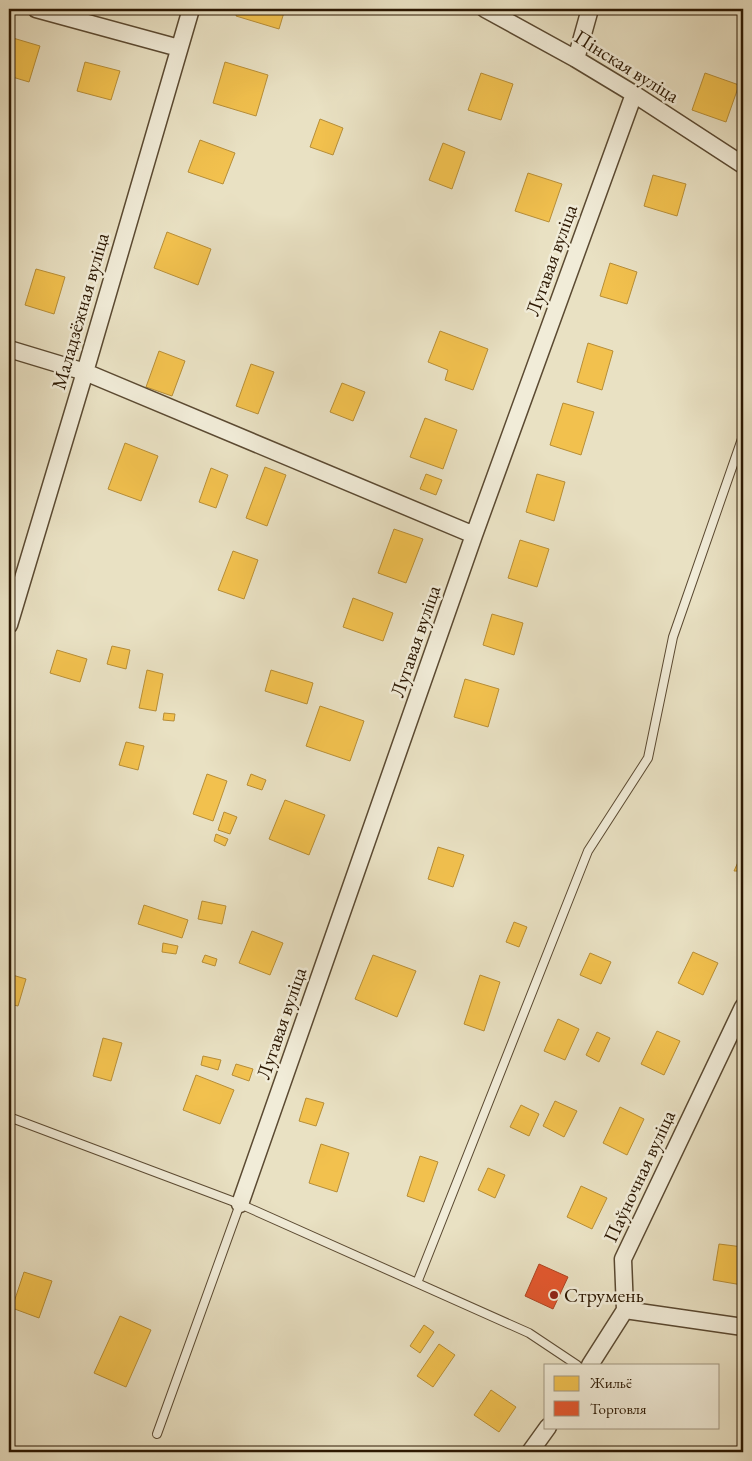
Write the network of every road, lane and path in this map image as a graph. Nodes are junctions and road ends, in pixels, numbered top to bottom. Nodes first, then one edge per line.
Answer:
1 (36, 9) edge
2 (191, 9) edge
3 (485, 9) edge
4 (590, 9) edge
5 (179, 48) junction
6 (576, 58) junction
7 (634, 94) junction
8 (743, 166) edge
9 (9, 349) edge
10 (85, 372) junction
11 (743, 436) edge
12 (474, 535) junction
13 (9, 625) edge
14 (743, 1007) edge
15 (9, 1117) edge
16 (240, 1204) junction
17 (417, 1283) junction
18 (625, 1310) junction
19 (743, 1326) edge
20 (576, 1364) edge
21 (591, 1364) edge
22 (547, 1428) edge
23 (157, 1434) dead end
24 (530, 1452) edge

1 - 5 street
2 - 5 street, Маладзёжная вуліца
3 - 6 street, Пінская вуліца
4 - 6 street
5 - 10 street, Маладзёжная вуліца
6 - 7 street, Пінская вуліца
7 - 8 street, Пінская вуліца
7 - 12 street, Лугавая вуліца
9 - 10 street
10 - 12 street
10 - 13 street, Маладзёжная вуліца
11 - 17 lane
12 - 16 street, Лугавая вуліца
14 - 18 street, Паўночная вуліца
15 - 16 lane
16 - 17 lane
16 - 23 lane
17 - 20 lane
18 - 19 street
18 - 21 street
22 - 24 street

